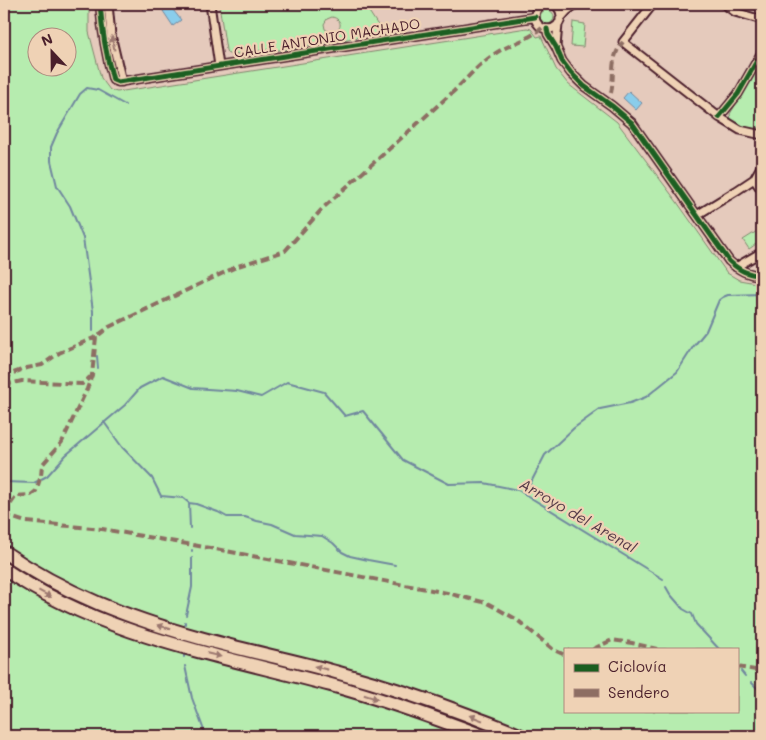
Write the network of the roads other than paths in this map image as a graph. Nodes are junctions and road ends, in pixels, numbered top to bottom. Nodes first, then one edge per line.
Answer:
1 (100, 4) edge
2 (108, 4) edge
3 (210, 4) edge
4 (541, 4) edge
5 (567, 4) edge
6 (576, 4) edge
7 (653, 4) edge
8 (724, 4) edge
9 (554, 5) junction
10 (535, 17) junction
11 (762, 20) edge
12 (559, 22) junction
13 (547, 29) junction
14 (556, 47) junction
15 (762, 52) edge
16 (219, 66) junction
17 (120, 74) junction
18 (113, 79) junction
19 (122, 82) junction
20 (719, 117) junction
21 (762, 135) edge
22 (762, 165) edge
23 (754, 179) junction
24 (762, 191) edge
25 (697, 215) junction
26 (762, 252) edge
27 (736, 267) junction
28 (762, 276) edge
29 (4, 552) edge
30 (4, 569) edge
31 (483, 736) edge
32 (521, 736) edge

1 - 18 street
17 -> 2 street
3 - 16 street
4 - 9 street
4 - 10 street
5 - 9 street
6 - 12 street
7 - 20 street
8 - 11 street
9 - 12 street
10 - 13 street
10 - 16 street, CALLE ANTONIO MACHADO
12 - 13 street
12 - 14 street
13 - 14 street
14 - 25 street
15 - 20 street
16 - 19 street, CALLE ANTONIO MACHADO
17 - 18 street
17 - 19 street
18 - 19 street
20 - 21 street
22 - 23 street
23 - 24 street
23 - 25 street
25 - 27 street
26 - 27 street
27 - 28 street
32 -> 29 highway
30 -> 31 highway

